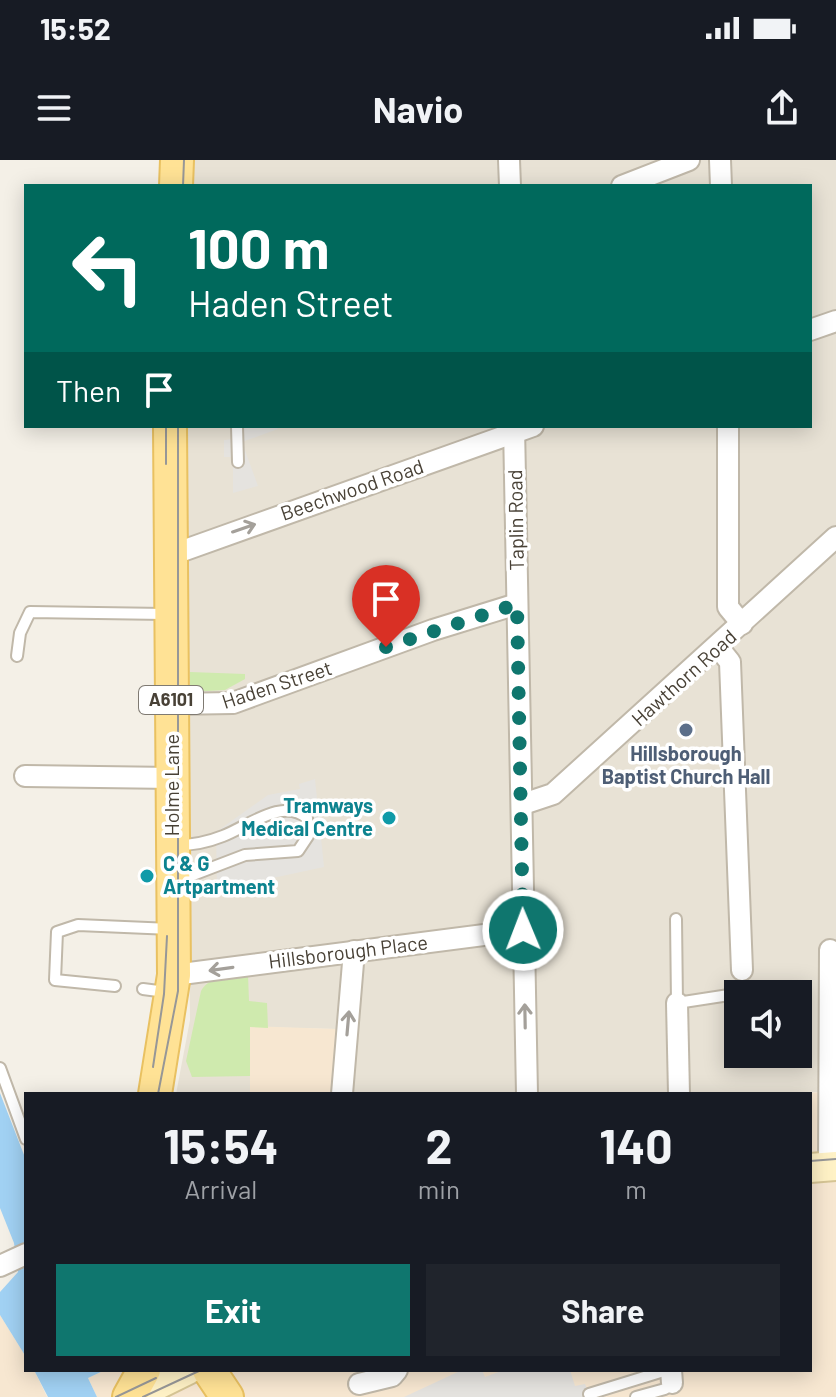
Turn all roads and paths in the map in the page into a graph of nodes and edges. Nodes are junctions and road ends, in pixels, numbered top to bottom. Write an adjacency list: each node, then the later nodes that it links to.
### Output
1 (177, 160): 5 (main road)
2 (509, 160): 6 (street)
3 (689, 160): 7 (street)
4 (720, 160): 8 (street)
5 (176, 184)
6 (510, 184)
7 (627, 184)
8 (721, 184)
9 (836, 321): 10 (street)
10 (812, 329)
11 (170, 428): 17 (main road, Holme Lane / A6101)
12 (237, 428): 15 (lane)
13 (521, 428): 17 (street, Beechwood Road, one-way to 13); 18 (street, Taplin Road)
14 (728, 428): 20 (street)
15 (238, 462)
16 (836, 537): 20 (street, Hawthorn Road)
17 (171, 555): 19 (main road, Holme Lane / A6101)
18 (517, 604): 23 (street, Haden Street); 26 (street, Taplin Road)
19 (171, 614): 22 (lane); 23 (main road, Holme Lane / A6101)
20 (742, 624): 21 (street, Hawthorn Road)
21 (718, 647): 26 (street, Hawthorn Road); 34 (street)
22 (17, 656)
23 (171, 704): 25 (main road, Holme Lane / A6101)
24 (25, 776): 25 (street)
25 (173, 778): 27 (main road, Holme Lane / A6101)
26 (523, 804): 31 (street, Taplin Road)
27 (172, 843): 28 (main road, Holme Lane / A6101); 28 (lane)
28 (172, 881): 30 (main road, Holme Lane / A6101)
29 (676, 919): 38 (lane)
30 (173, 929): 35 (main road, Holme Lane / A6101); 36 (lane)
31 (523, 930): 33 (street, Hillsborough Place); 42 (street, Taplin Road, one-way to 31)
32 (830, 950): 45 (street)
33 (354, 951): 35 (street, Hillsborough Place, one-way to 35); 41 (street, one-way to 33)
34 (742, 970)
35 (163, 985): 40 (main road, Holme Lane / A6101)
36 (115, 986)
37 (724, 996): 38 (lane)
38 (677, 1003): 43 (street)
39 (0, 1068): 44 (lane)
40 (155, 1092)
41 (342, 1092)
42 (527, 1092)
43 (679, 1092)
44 (24, 1134)
45 (825, 1167)
46 (210, 1372): 52 (main road)
47 (233, 1372): 53 (main road)
48 (395, 1372): 50 (street)
49 (670, 1374): 51 (lane); 54 (lane)
50 (359, 1384)
51 (589, 1394)
52 (227, 1397)
53 (242, 1397)
54 (636, 1397)

